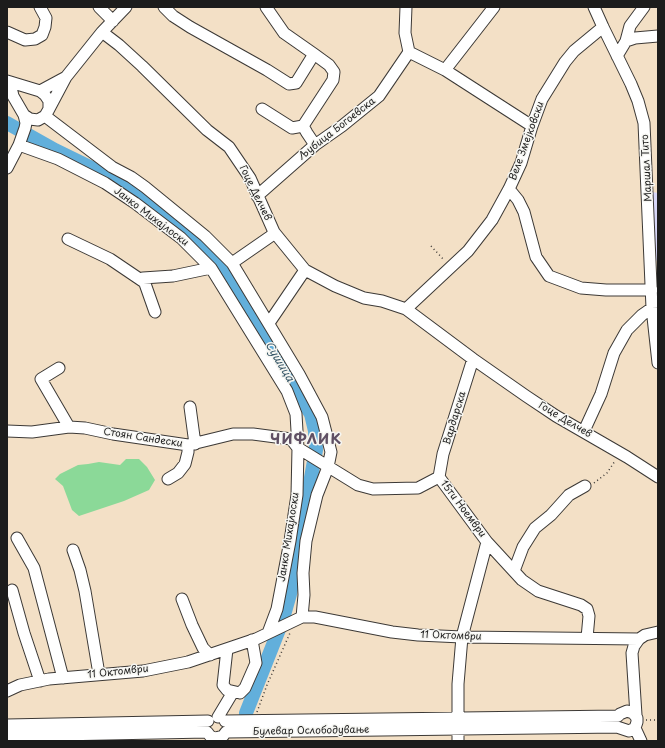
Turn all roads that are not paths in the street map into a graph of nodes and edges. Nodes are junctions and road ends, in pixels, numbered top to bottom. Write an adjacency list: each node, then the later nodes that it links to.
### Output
1 (40, 7): 12 (street)
2 (99, 7): 10 (street)
3 (126, 7): 10 (street)
4 (164, 7): 17 (street)
5 (266, 7): 17 (street)
6 (494, 7): 19 (street)
7 (594, 7): 11 (street, Маршал Тито)
8 (644, 7): 15 (street)
9 (404, 8): 16 (street)
10 (113, 21): 13 (street)
11 (603, 27): 18 (street, Маршал Тито); 26 (street, Веле Змејковски)
12 (7, 32)
13 (102, 32): 20 (street); 31 (street, Гоце Делчев)
14 (658, 36): 15 (street)
15 (626, 41): 18 (street)
16 (409, 52): 19 (street); 28 (street, Љубица Богоевска)
17 (314, 54): 25 (street)
18 (618, 56): 34 (street, Маршал Тито)
19 (445, 70): 26 (street)
20 (66, 77): 22 (street); 24 (street)
21 (8, 82): 22 (street); 24 (street)
22 (37, 91): 24 (street); 24 (street)
23 (262, 109): 25 (street)
24 (34, 117): 27 (street); 35 (street, Јанко Михајлоски)
25 (303, 126): 28 (street)
26 (532, 126): 30 (street, Веле Змејковски)
27 (20, 142): 29 (street); 36 (street, Јанко Михајлоски)
28 (315, 145): 31 (street, Љубица Богоевска)
29 (7, 168)
30 (509, 189): 39 (street); 41 (street, Веле Змејковски)
31 (257, 196): 32 (street, Гоце Делчев)
32 (274, 232): 35 (street); 37 (street, Гоце Делчев)
33 (68, 239): 38 (street)
34 (654, 261): 39 (street, Маршал Тито)
35 (232, 263): 43 (street, Јанко Михајлоски)
36 (211, 268): 38 (street); 52 (street, Јанко Михајлоски)
37 (305, 270): 41 (street, Гоце Делчев); 43 (street)
38 (144, 282): 42 (street)
39 (652, 290): 40 (street, Маршал Тито)
40 (652, 308): 45 (street, Маршал Тито); 50 (street)
41 (406, 309): 44 (street, Гоце Делчев)
42 (155, 312)
43 (269, 323): 53 (street, Јанко Михајлоски)
44 (473, 359): 50 (street, Гоце Делчев); 54 (street, Вардарска)
45 (658, 363)
46 (59, 368): 48 (street)
47 (190, 407): 51 (street)
48 (69, 427): 49 (street, Стоян Сандески); 51 (street, Стоян Сандески)
49 (7, 430)
50 (584, 431): 55 (street, Гоце Делчев)
51 (192, 444): 52 (street, Стоян Сандески); 56 (street)
52 (298, 448): 53 (street); 65 (street, Јанко Михајлоски)
53 (328, 467): 54 (street); 64 (street, Јанко Михајлоски)
54 (439, 477): 59 (street, 15ти Ноември)
55 (658, 477)
56 (168, 479)
57 (585, 486): 61 (street)
58 (17, 538): 74 (street)
59 (487, 542): 61 (street, 15ти Ноември); 67 (street)
60 (73, 550): 73 (street)
61 (514, 571): 68 (street, 15ти Ноември)
62 (12, 590): 75 (street)
63 (182, 599): 72 (street)
64 (295, 621): 65 (street, 11 Октомври); 67 (street, 11 Октомври)
65 (271, 631): 70 (street)
66 (658, 632): 69 (street)
67 (462, 637): 68 (street, 11 Октомври); 80 (street)
68 (587, 638): 69 (street, 11 Октомври)
69 (639, 639): 78 (street)
70 (252, 640): 71 (street); 77 (street)
71 (227, 649): 72 (street, 11 Октомври); 77 (street)
72 (210, 655): 73 (street, 11 Октомври)
73 (99, 674): 74 (street, 11 Октомври)
74 (63, 678): 75 (street, 11 Октомври)
75 (40, 681): 76 (street, 11 Октомври)
76 (7, 690)
77 (233, 692): 82 (street)
78 (637, 721): 79 (street); 79 (street); 87 (street)
79 (619, 722): 80 (street, Булевар Ослободување)
80 (458, 723): 82 (street, Булевар Ослободување); 82 (street, Булевар Ослободување); 86 (street)
81 (7, 725): 82 (street, Булевар Ослободување)
82 (216, 730): 84 (street, Булевар Ослободување); 85 (street)
83 (7, 736): 84 (street, Булевар Ослободување)
84 (124, 738)
85 (247, 741)
86 (458, 741)
87 (641, 741)

